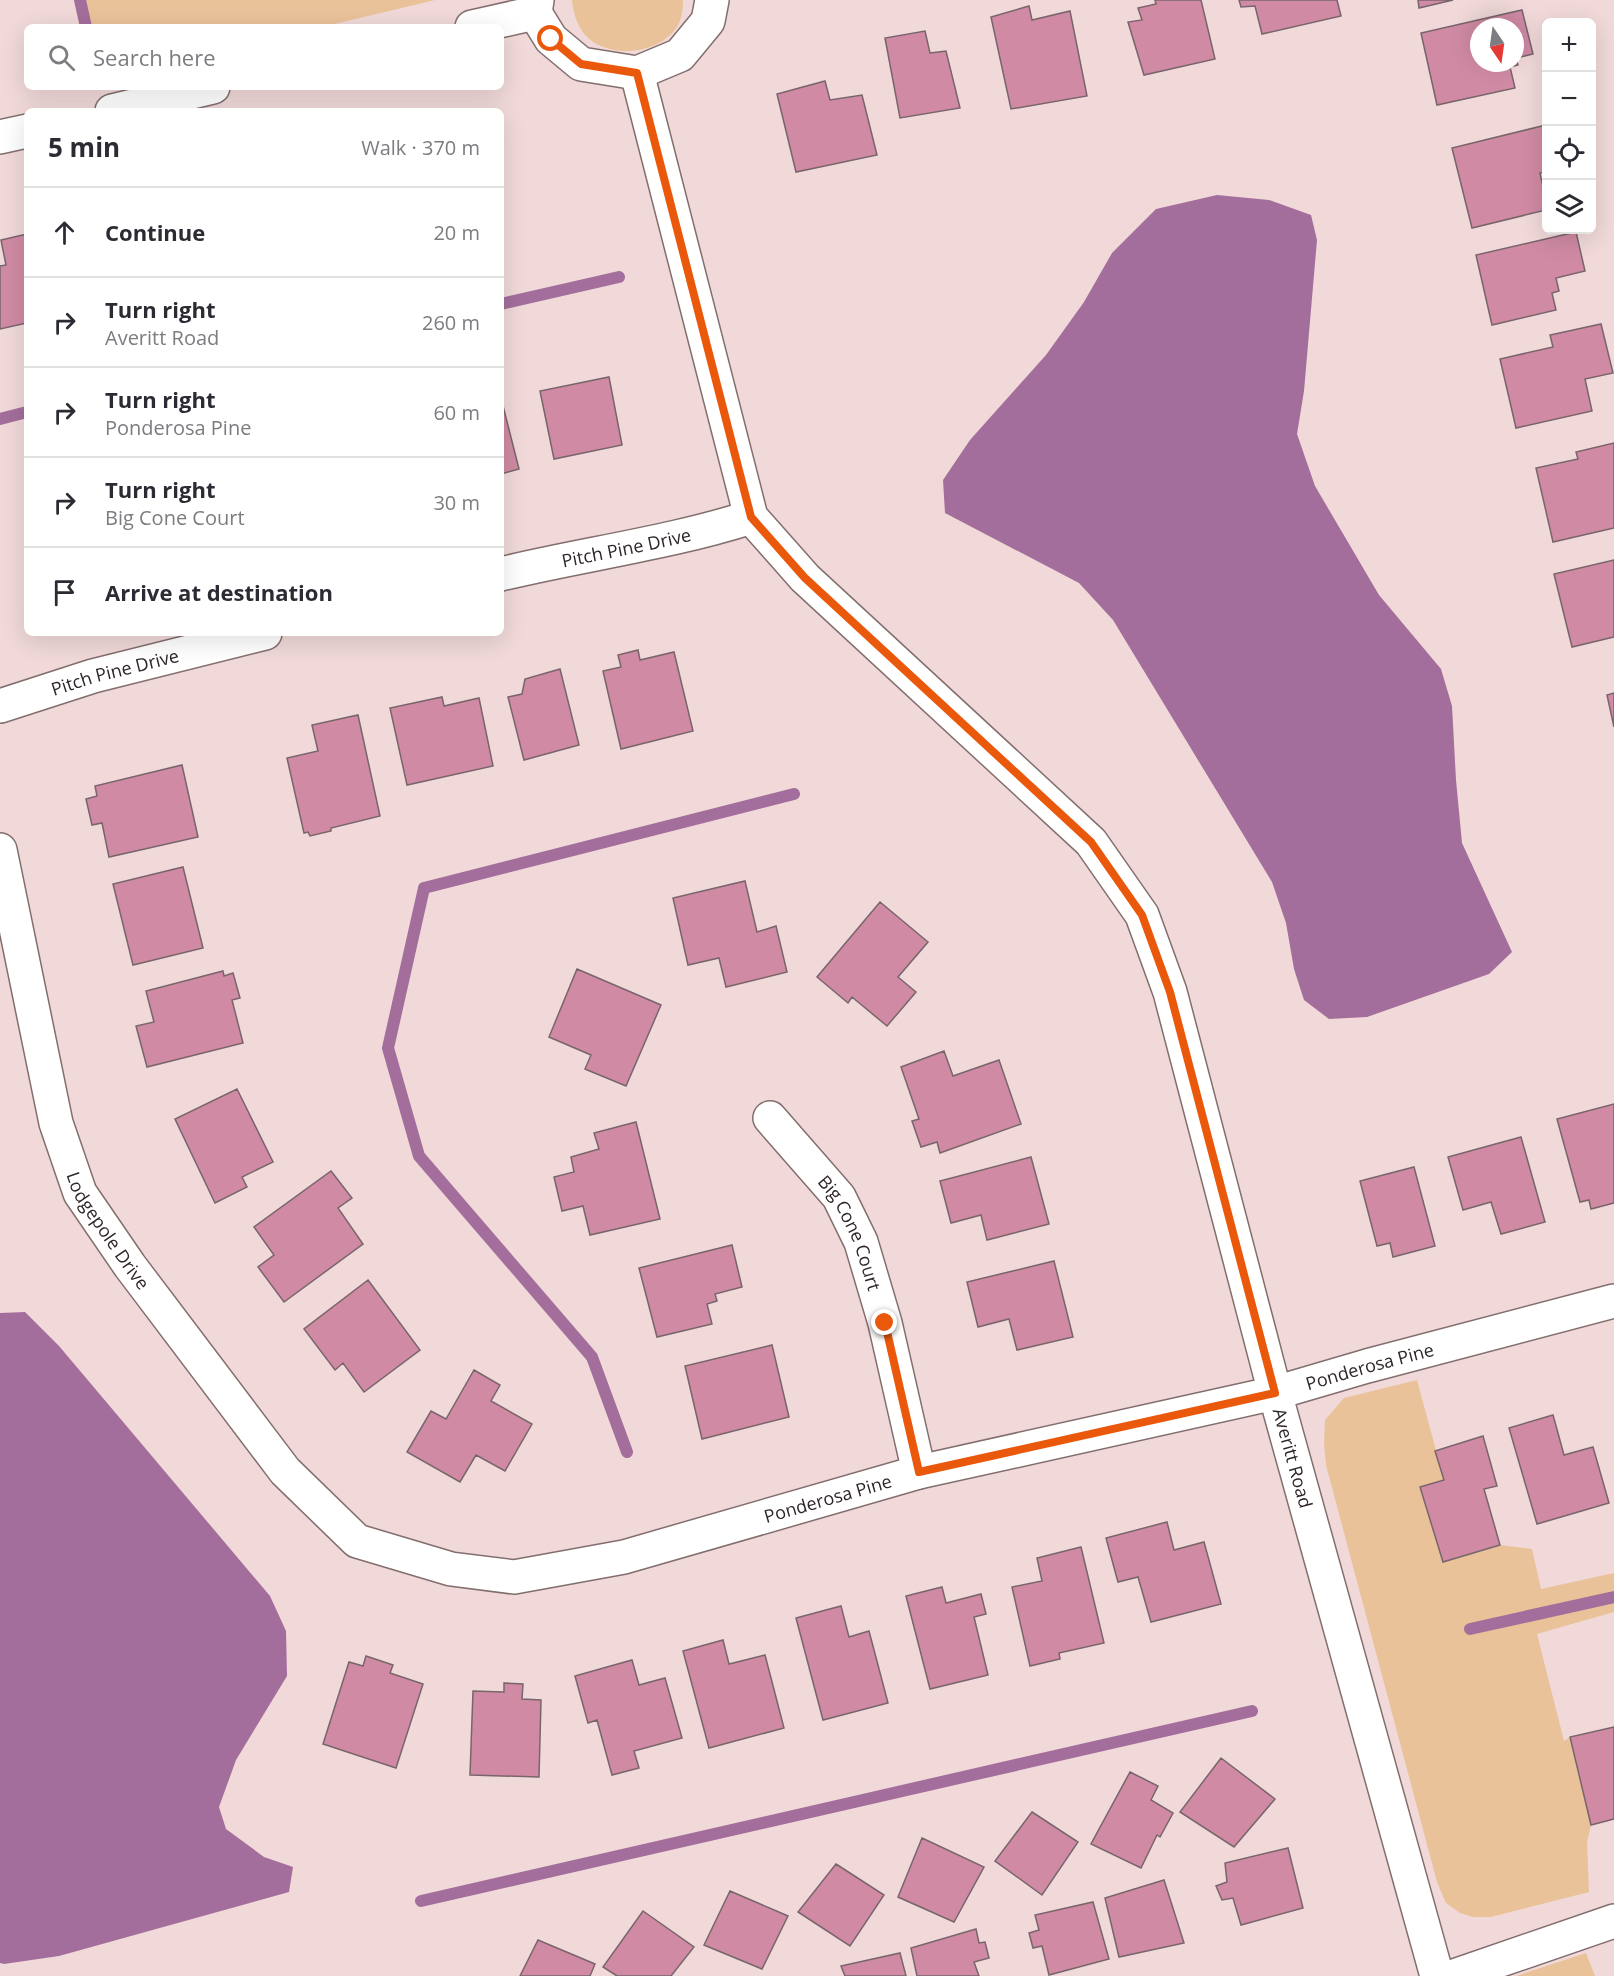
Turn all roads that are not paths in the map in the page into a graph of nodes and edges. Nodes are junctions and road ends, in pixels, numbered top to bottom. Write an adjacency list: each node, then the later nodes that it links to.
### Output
1 (712, 0): 4 (street)
2 (536, 7): 3 (street); 4 (street)
3 (482, 24)
4 (637, 73): 9 (street, Averitt Road)
5 (200, 90): 6 (street)
6 (125, 108)
7 (24, 132): 8 (street)
8 (0, 137)
9 (751, 517): 10 (street, Pitch Pine Drive); 16 (street, Averitt Road)
10 (504, 573)
11 (253, 636): 12 (street, Pitch Pine Drive)
12 (0, 706)
13 (0, 850): 18 (street, Lodgepole Drive)
14 (770, 1118): 17 (street, Big Cone Court)
15 (1614, 1301): 16 (street, Ponderosa Pine)
16 (1275, 1393): 17 (street, Ponderosa Pine); 20 (street, Averitt Road)
17 (919, 1472): 18 (street, Ponderosa Pine)
18 (357, 1541)
19 (1614, 1921): 21 (street)
20 (1437, 1976)
21 (1454, 1976)

